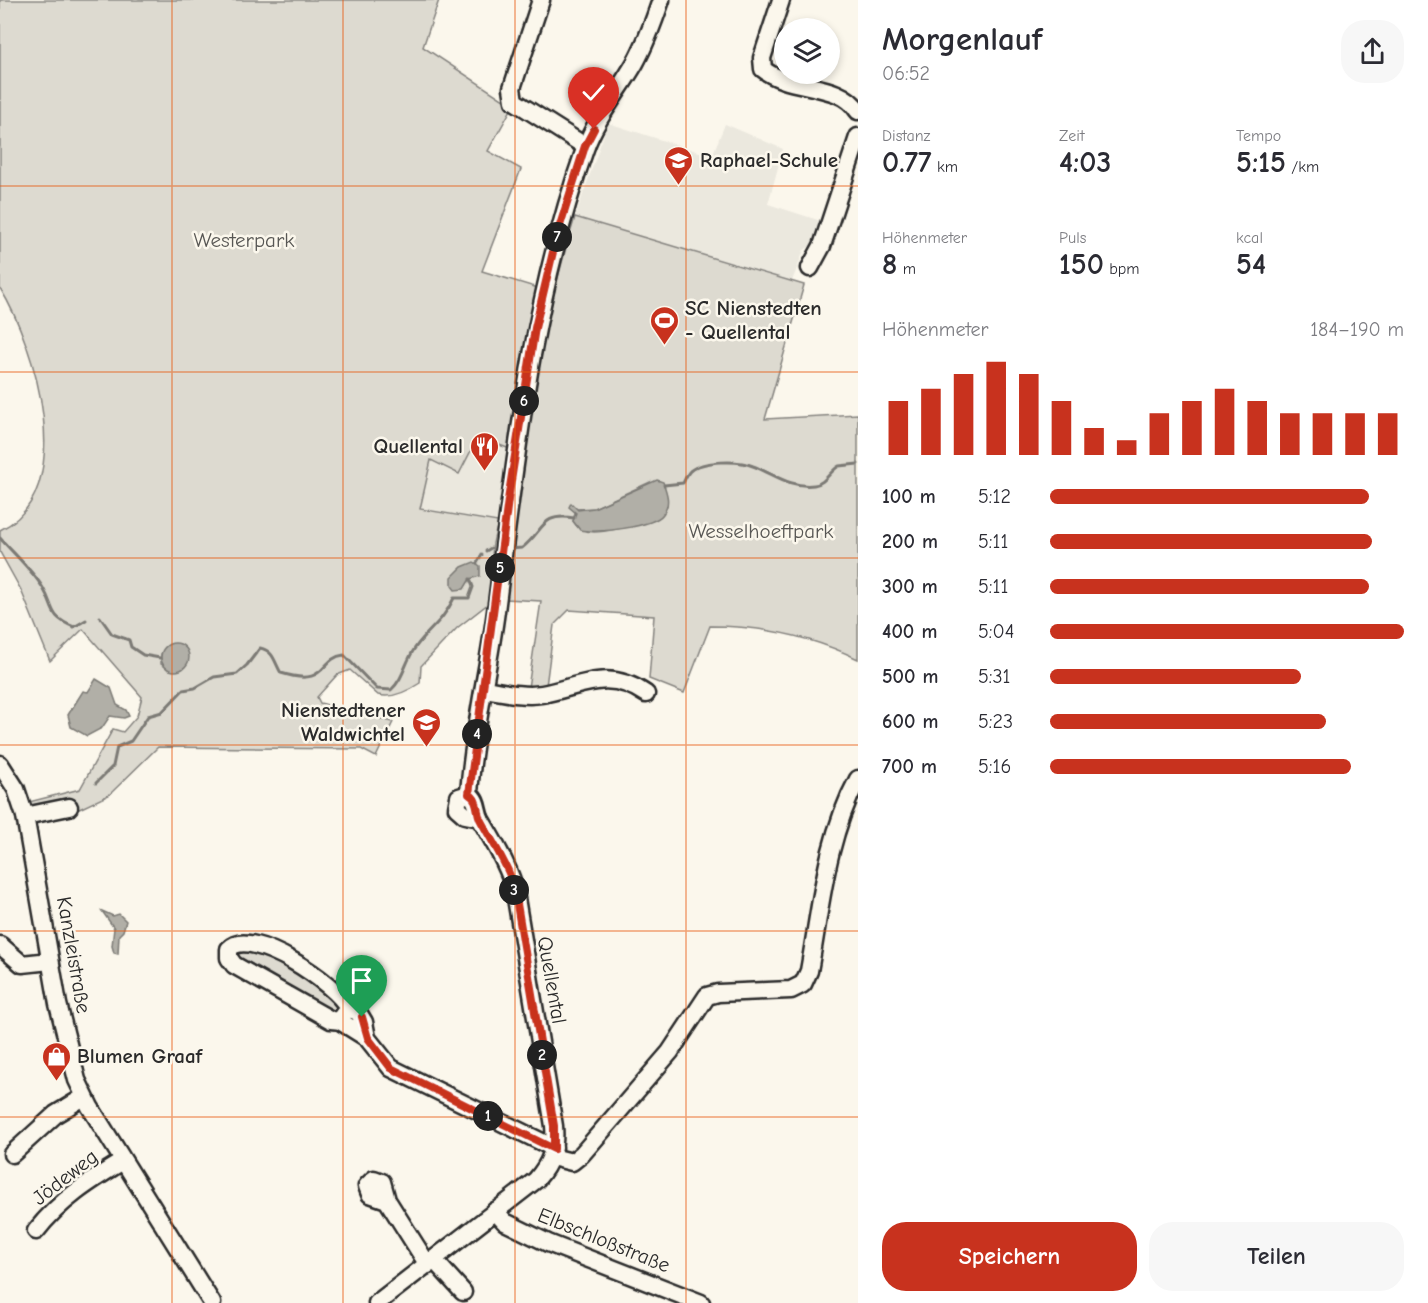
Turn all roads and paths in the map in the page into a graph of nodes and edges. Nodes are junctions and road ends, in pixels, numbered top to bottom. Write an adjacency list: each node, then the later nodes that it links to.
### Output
1 (541, 0): 6 (street)
2 (661, 0): 6 (street, Quellental)
3 (781, 0): 4 (street)
4 (858, 111)
5 (858, 137): 7 (street)
6 (585, 146): 8 (street, Quellental)
7 (810, 268)
8 (485, 689): 9 (street); 18 (street, Quellental)
9 (646, 694)
10 (0, 764): 13 (street, Kanzleistraße)
11 (858, 779): 18 (street)
12 (69, 807): 13 (street)
13 (25, 816): 15 (street, Kanzleistraße)
14 (0, 945): 15 (street)
15 (50, 961): 17 (street, Kanzleistraße)
16 (345, 1014): 16 (street); 18 (street)
17 (84, 1097): 19 (street); 20 (street, Kanzleistraße)
18 (553, 1153): 22 (street)
19 (12, 1154)
20 (123, 1161): 23 (street, Jödeweg); 26 (street, Kanzleistraße)
21 (387, 1200): 24 (street)
22 (495, 1211): 24 (street); 28 (street, Elbschloßstraße)
23 (36, 1231)
24 (431, 1263): 25 (street); 27 (street)
25 (463, 1292)
26 (212, 1303)
27 (377, 1303)
28 (700, 1303)

